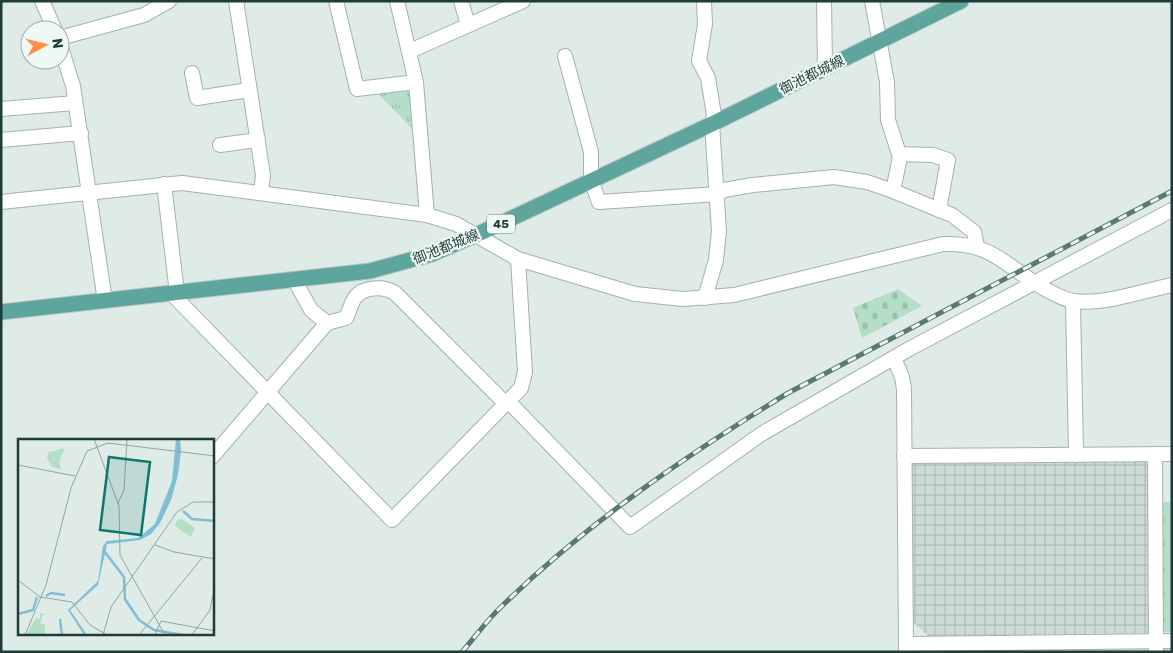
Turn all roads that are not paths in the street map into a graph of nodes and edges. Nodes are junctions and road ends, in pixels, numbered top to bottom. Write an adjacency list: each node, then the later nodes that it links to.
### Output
1 (42, 1): 12 (street)
2 (169, 1): 14 (street)
3 (236, 1): 22 (street)
4 (336, 1): 21 (street)
5 (397, 1): 16 (street)
6 (461, 1): 13 (street)
7 (522, 1): 13 (street)
8 (704, 1): 25 (street)
9 (824, 1): 18 (street)
10 (872, 1): 15 (street)
11 (960, 1): 15 (main road, 御池都城線 / 45)
12 (51, 20)
13 (468, 25): 16 (street)
14 (70, 35)
15 (878, 43): 18 (main road, 御池都城線 / 45); 30 (street)
16 (410, 51): 21 (street)
17 (566, 56): 31 (street)
18 (825, 68): 25 (main road, 御池都城線 / 45)
19 (67, 70): 23 (street)
20 (192, 73): 22 (street)
21 (416, 82): 40 (street)
22 (249, 90): 28 (street)
23 (76, 103): 24 (street); 26 (street)
24 (1, 109)
25 (712, 124): 31 (main road, 御池都城線 / 45); 36 (street)
26 (81, 133): 27 (street); 34 (street)
27 (1, 140)
28 (258, 140): 29 (street); 35 (street)
29 (220, 145)
30 (898, 154): 33 (street); 38 (street)
31 (591, 180): 36 (street); 41 (main road, 御池都城線 / 45)
32 (164, 184): 34 (street); 35 (street); 47 (street)
33 (893, 191): 36 (street); 38 (street)
34 (88, 193): 37 (street); 49 (street)
35 (261, 193): 40 (street)
36 (718, 194): 48 (street)
37 (1, 202)
38 (939, 210): 42 (street)
39 (1172, 210): 45 (street)
40 (427, 215): 41 (street)
41 (476, 235): 43 (street); 44 (main road, 御池都城線 / 45)
42 (977, 246): 45 (street); 48 (street)
43 (518, 259): 48 (street); 55 (street)
44 (294, 279): 47 (main road, 御池都城線 / 45); 52 (street)
45 (1033, 282): 50 (street); 53 (street)
46 (1172, 285): 50 (street)
47 (174, 293): 49 (main road, 御池都城線 / 45); 54 (street)
48 (705, 298)
49 (105, 301): 51 (main road, 御池都城線 / 45)
50 (1073, 301): 59 (street)
51 (1, 312)
52 (327, 323): 54 (street); 55 (street)
53 (894, 358): 55 (street); 60 (street)
54 (269, 393): 55 (street); 58 (street)
55 (507, 402)
56 (1155, 454): 57 (street); 59 (street); 62 (street)
57 (1172, 454)
58 (214, 455)
59 (1076, 455): 60 (street)
60 (904, 456): 63 (street)
61 (1172, 641): 62 (street)
62 (1156, 646): 63 (street)
63 (906, 648)

